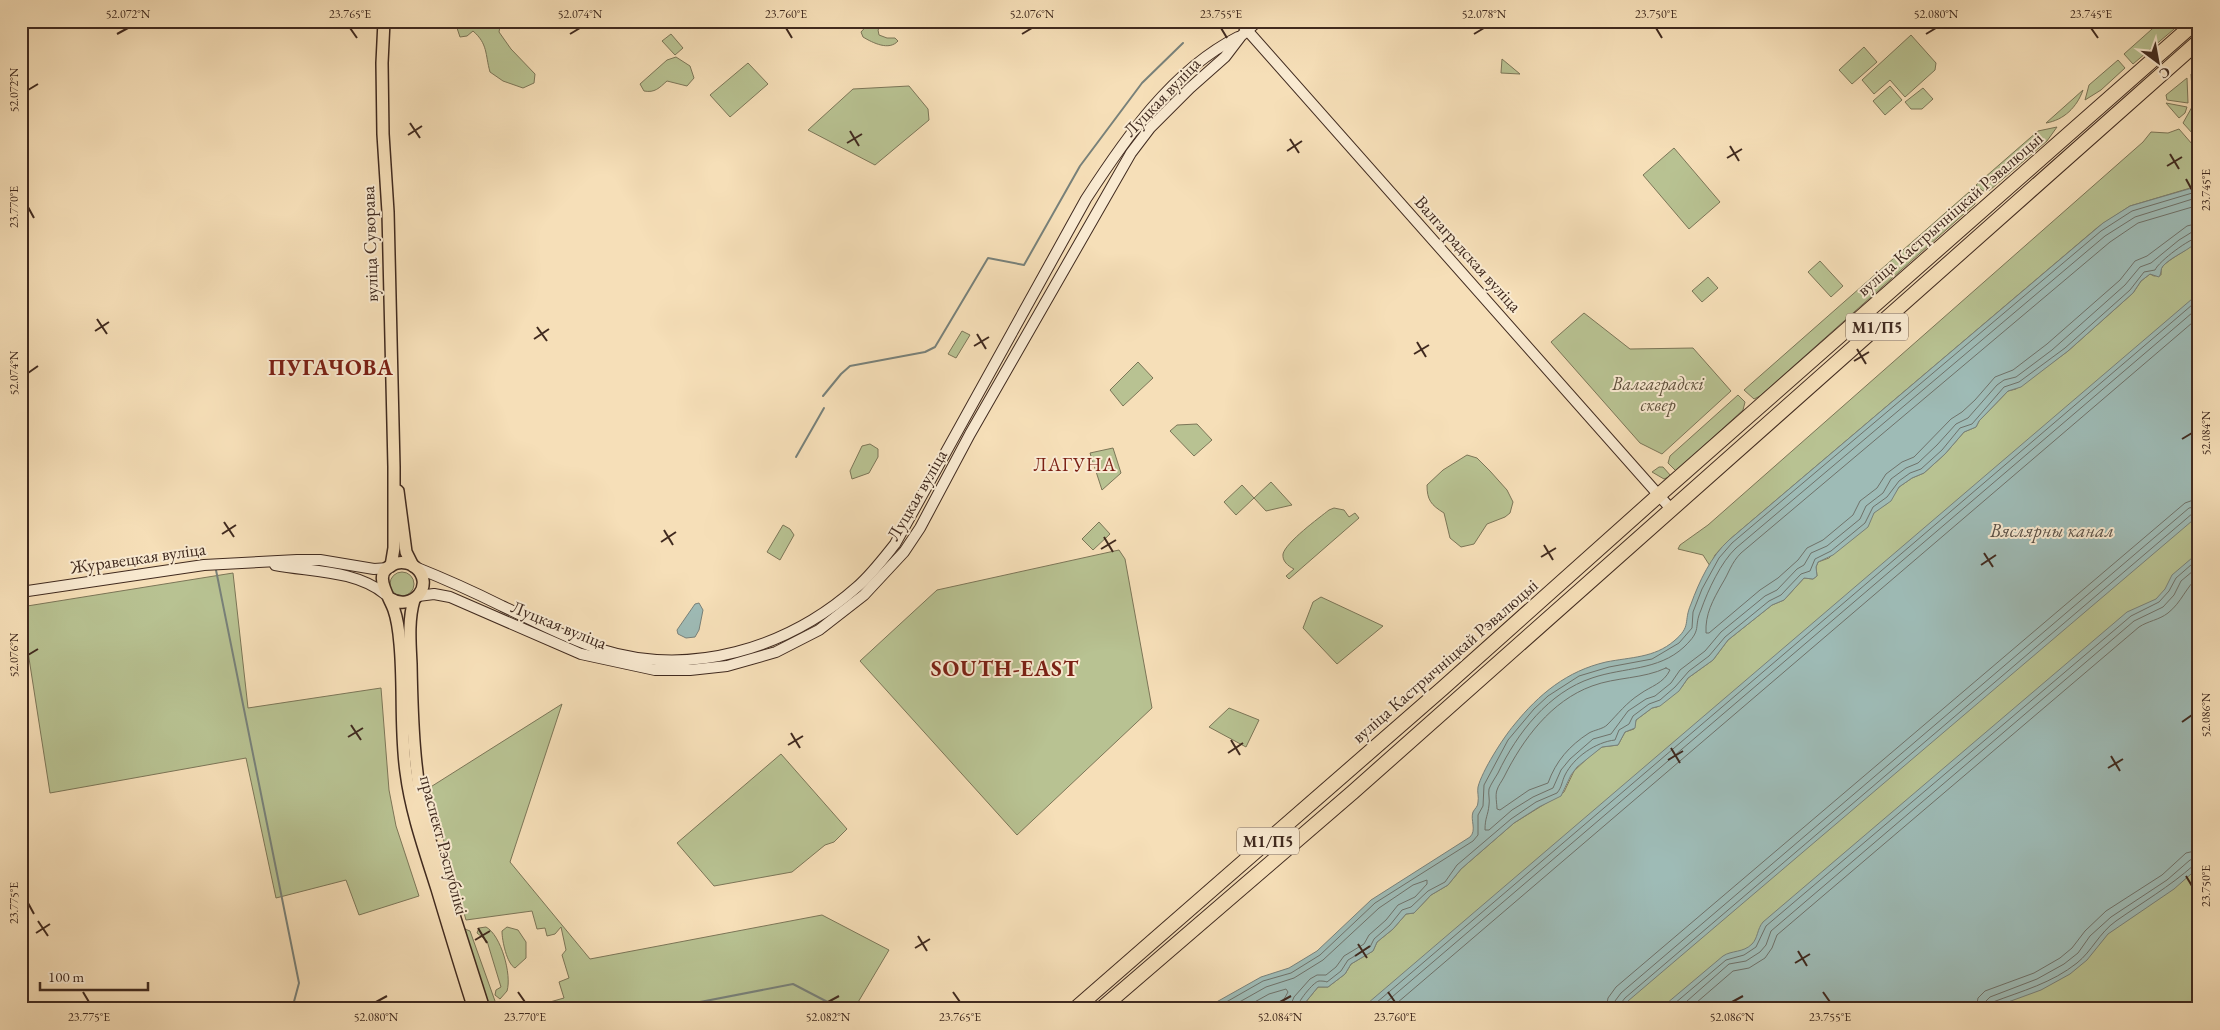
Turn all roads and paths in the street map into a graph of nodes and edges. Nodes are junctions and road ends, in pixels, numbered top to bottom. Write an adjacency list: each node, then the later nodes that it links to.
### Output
1 (384, 21): 13 (main road, вуліца Суворава)
2 (1239, 21): 5 (street, Валгаградская вуліца)
3 (1258, 21): 5 (street, Луцкая вуліца)
4 (2197, 21): 7 (highway, вуліца Кастрычніцкай Рэвалюцыі / М1/П5)
5 (1244, 33): 11 (street, Луцкая вуліца); 12 (street, Луцкая вуліца); 16 (street, Валгаградская вуліца)
6 (2199, 42): 8 (highway, вуліца Кастрычніцкай Рэвалюцыі / М1/П5)
7 (2149, 64): 8 (highway); 9 (highway, вуліца Кастрычніцкай Рэвалюцыі / М1/П5)
8 (2160, 76): 10 (highway, вуліца Кастрычніцкай Рэвалюцыі / М1/П5)
9 (2128, 82): 10 (highway); 16 (highway, вуліца Кастрычніцкай Рэвалюцыі / М1/П5)
10 (2139, 94): 17 (highway, вуліца Кастрычніцкай Рэвалюцыі / М1/П5)
11 (1065, 238): 12 (street); 14 (street, Луцкая вуліца)
12 (1077, 245): 15 (street, Луцкая вуліца)
13 (394, 467): 19 (main road, вуліца Суворава); 20 (main road, вуліца Суворава)
14 (929, 480): 15 (street); 19 (street, Луцкая вуліца)
15 (941, 486): 23 (street, Луцкая вуліца)
16 (1659, 495): 17 (street, Валгаградская вуліца); 24 (highway, вуліца Кастрычніцкай Рэвалюцыі / М1/П5)
17 (1671, 509): 25 (highway, вуліца Кастрычніцкай Рэвалюцыі / М1/П5)
18 (260, 562): 20 (street, Журавецкая вуліца); 21 (street, Журавецкая вуліца); 22 (street, Журавецкая вуліца)
19 (414, 566): 20 (main road); 23 (main road, праспект Рэспублікі)
20 (390, 567): 22 (main road, праспект Рэспублікі)
21 (21, 592)
22 (387, 596): 23 (main road); 28 (main road, праспект Рэспублікі)
23 (416, 598): 29 (main road, праспект Рэспублікі)
24 (1443, 688): 25 (highway); 26 (highway, вуліца Кастрычніцкай Рэвалюцыі / М1/П5)
25 (1454, 702): 27 (highway, вуліца Кастрычніцкай Рэвалюцыі / М1/П5)
26 (1408, 719): 27 (highway); 30 (highway, вуліца Кастрычніцкай Рэвалюцыі / М1/П5)
27 (1420, 732): 31 (highway, вуліца Кастрычніцкай Рэвалюцыі / М1/П5)
28 (474, 1009)
29 (484, 1009)
30 (1075, 1009)
31 (1101, 1009)

